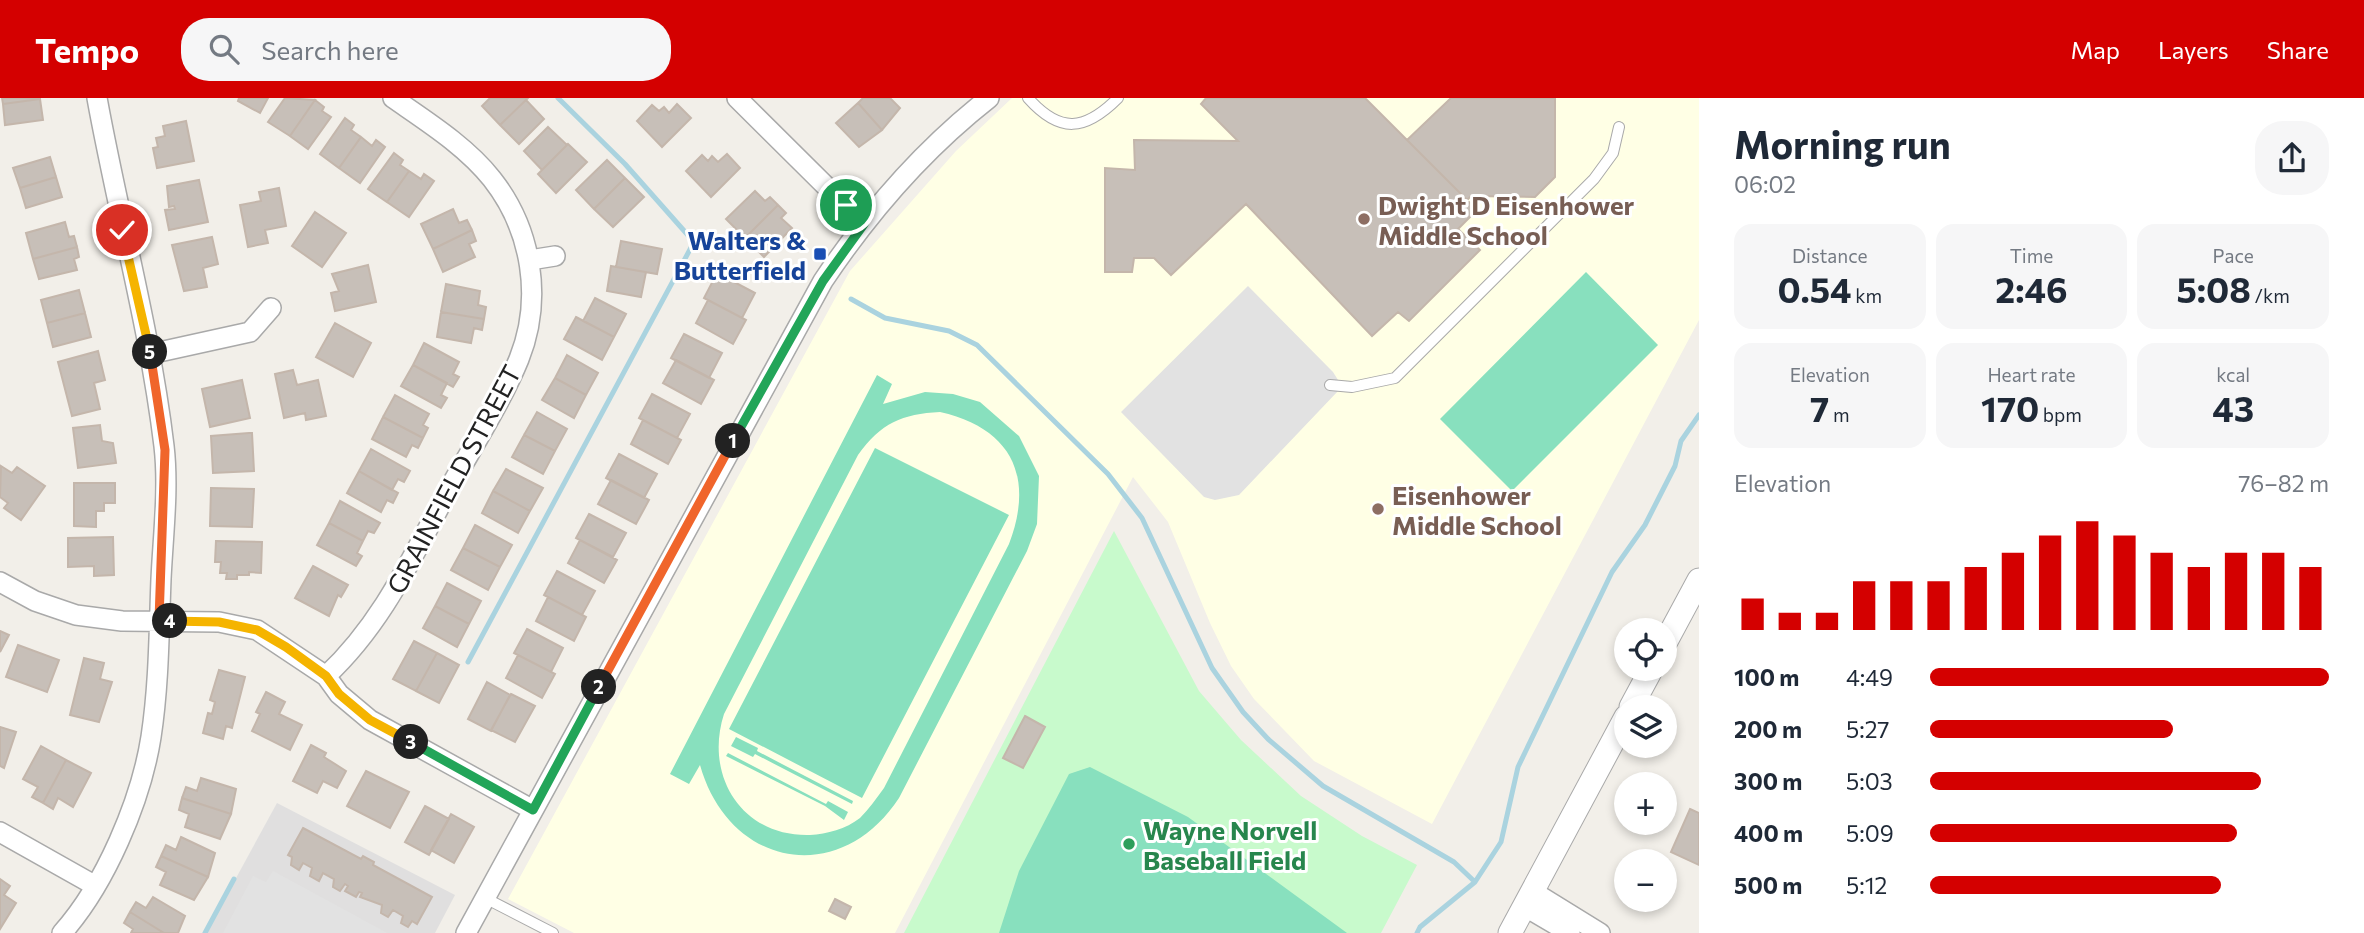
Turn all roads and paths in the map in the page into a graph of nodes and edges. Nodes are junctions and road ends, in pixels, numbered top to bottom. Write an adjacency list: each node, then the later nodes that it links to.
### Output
1 (97, 98): 12 (street)
2 (393, 98): 10 (street, GRAINFIELD STREET)
3 (737, 98): 8 (street)
4 (989, 98): 8 (street)
5 (1028, 98): 6 (lane)
6 (1118, 98)
7 (1619, 127): 13 (lane)
8 (864, 224): 20 (street)
9 (555, 256): 10 (street)
10 (530, 260): 18 (street, GRAINFIELD STREET)
11 (271, 308): 12 (street)
12 (150, 354): 16 (street)
13 (1331, 385)
14 (1699, 580): 17 (street)
15 (0, 582): 16 (street)
16 (159, 620): 18 (street); 22 (street)
17 (1677, 621)
18 (326, 676): 20 (street)
19 (1614, 739): 24 (street)
20 (533, 810): 23 (street)
21 (0, 832): 22 (street)
22 (94, 885): 25 (street)
23 (485, 898): 26 (street); 27 (lane)
24 (1528, 898): 28 (street); 29 (street); 30 (street)
25 (62, 933)
26 (466, 933)
27 (553, 933)
28 (1510, 933)
29 (1570, 933)
30 (1600, 933)

